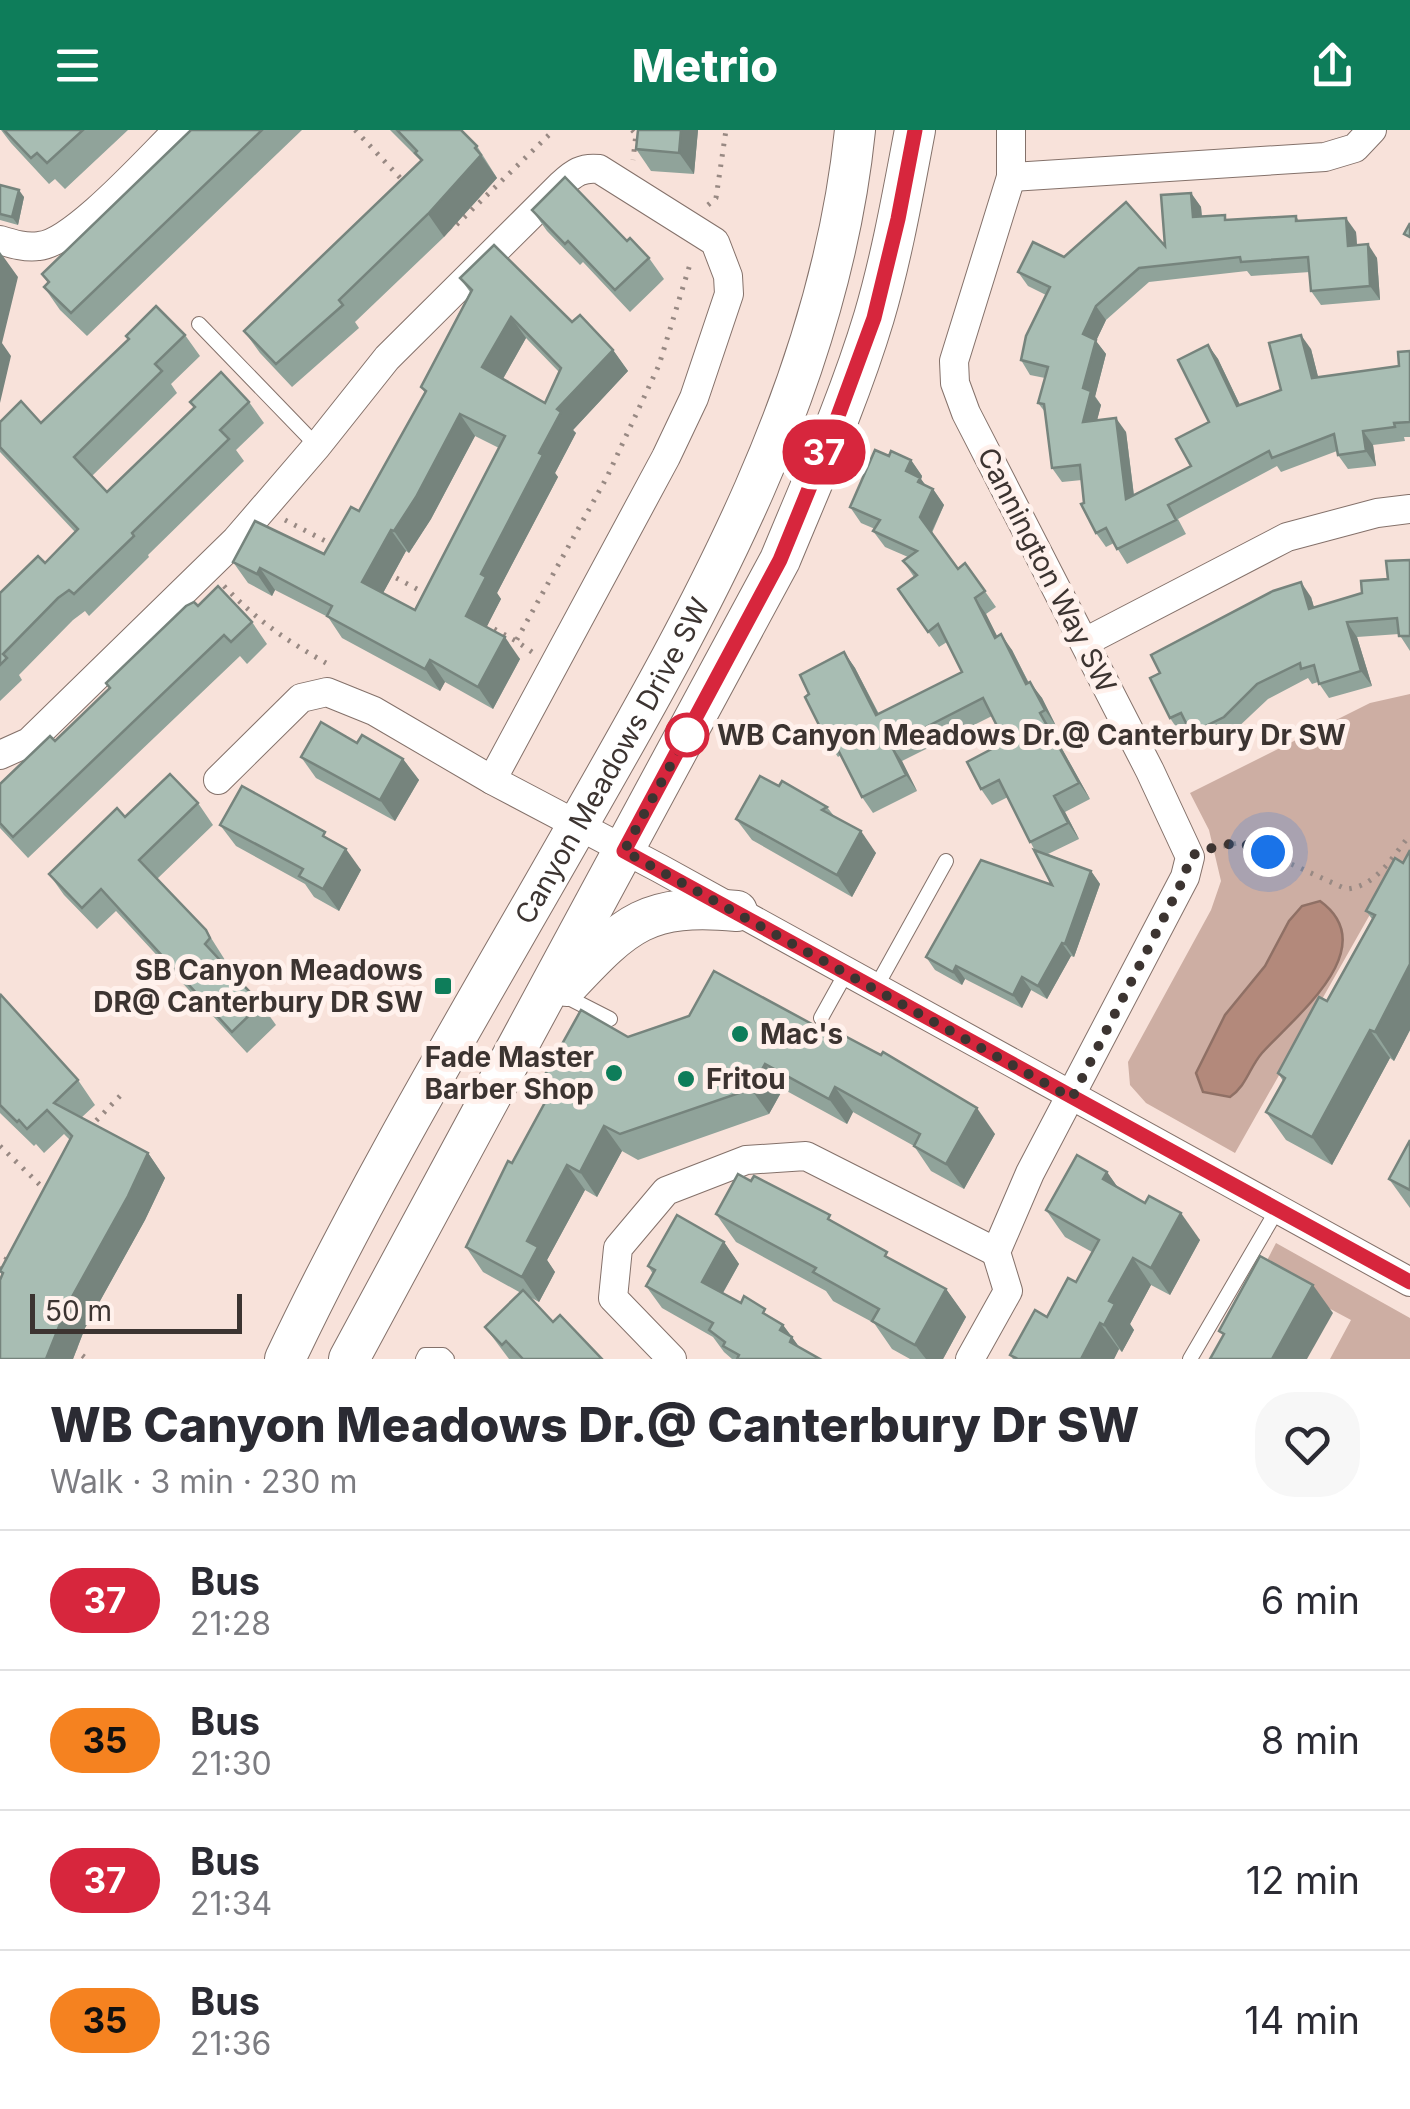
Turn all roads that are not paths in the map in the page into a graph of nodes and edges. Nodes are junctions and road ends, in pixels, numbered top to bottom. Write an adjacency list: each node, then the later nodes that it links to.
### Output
1 (178, 130): 7 (street)
2 (855, 130): 15 (main road, Canyon Meadows Drive SW)
3 (915, 130): 16 (main road, Canyon Meadows Drive SW)
4 (1012, 130): 6 (street, Cannington Way SW)
5 (1372, 130): 6 (street)
6 (1011, 177): 11 (street, Cannington Way SW)
7 (0, 240)
8 (199, 324): 9 (lane)
9 (317, 446): 12 (street); 14 (street)
10 (1410, 509): 11 (street)
11 (1085, 642): 25 (street, Cannington Way SW)
12 (0, 756)
13 (218, 780): 14 (street)
14 (492, 780): 15 (street)
15 (578, 825): 16 (street); 29 (main road, Canyon Meadows Drive SW)
16 (624, 851): 18 (street); 24 (main road, Canyon Meadows Drive SW)
17 (946, 861): 20 (lane)
18 (737, 911): 19 (street); 21 (main road)
19 (846, 973): 20 (street); 22 (lane)
20 (875, 989): 25 (street)
21 (561, 994): 23 (lane); 24 (main road)
22 (820, 1018)
23 (610, 1020)
24 (528, 1030): 30 (main road, Canyon Meadows Drive SW)
25 (1072, 1098): 26 (street); 27 (street)
26 (1277, 1210): 28 (street); 35 (lane)
27 (996, 1252): 33 (street); 34 (street)
28 (1410, 1282)
29 (285, 1359)
30 (348, 1359)
31 (422, 1359): 32 (lane)
32 (447, 1359)
33 (672, 1359)
34 (970, 1359)
35 (1190, 1359)

